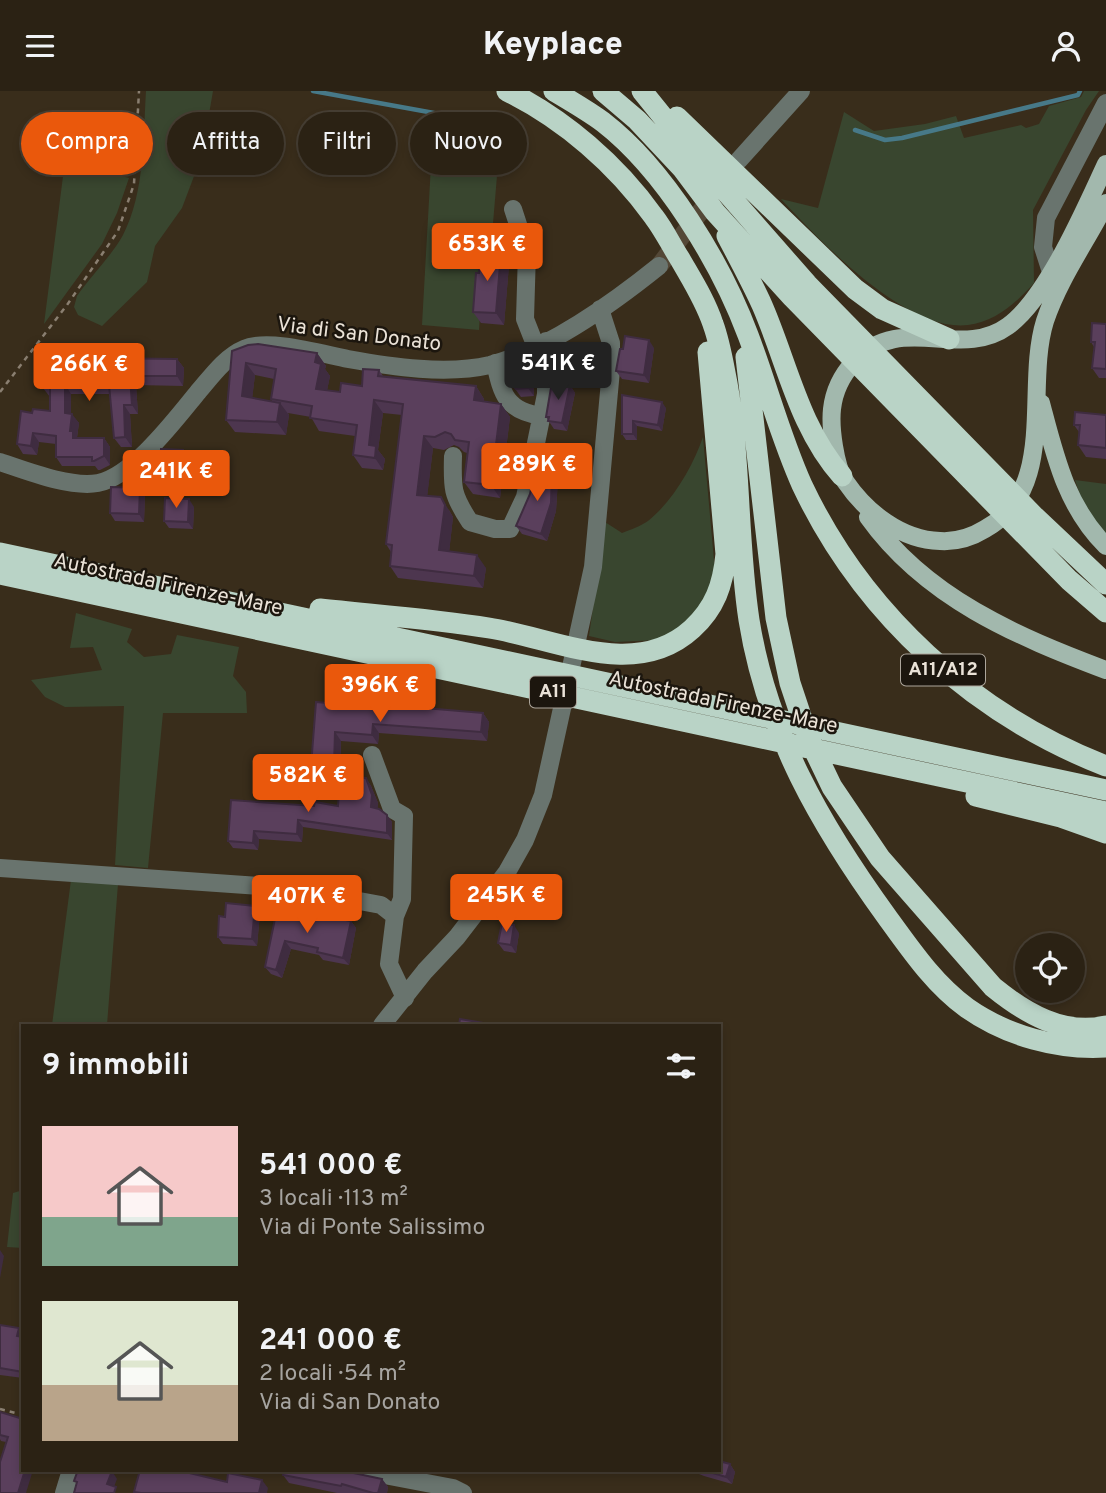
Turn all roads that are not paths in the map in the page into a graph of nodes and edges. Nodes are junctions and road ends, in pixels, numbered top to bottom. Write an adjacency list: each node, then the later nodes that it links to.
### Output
1 (507, 91): 15 (highway)
2 (554, 91): 17 (highway, A11/A12)
3 (603, 91): 11 (highway)
4 (643, 91): 14 (highway); 18 (highway)
5 (801, 91): 7 (street)
6 (1106, 103): 13 (street)
7 (739, 160)
8 (1106, 164): 13 (main road)
9 (1106, 203): 21 (main road)
10 (513, 209): 19 (street)
11 (715, 212): 14 (highway); 25 (highway)
12 (659, 266): 16 (street, Via di San Donato)
13 (1051, 272): 18 (main road)
14 (800, 290): 28 (highway)
15 (703, 298): 31 (highway); 45 (highway)
16 (600, 309): 19 (street, Via di San Donato); 42 (street)
17 (741, 317): 36 (highway, A11/A12); 44 (highway)
18 (949, 339): 25 (main road)
19 (541, 344): 20 (street, Via di San Donato); 22 (street)
20 (495, 363): 22 (street); 24 (street, Via di San Donato)
21 (1036, 387): 25 (main road); 26 (main road)
22 (542, 416): 23 (street)
23 (453, 456)
24 (0, 462)
25 (847, 483): 33 (main road)
26 (1106, 546)
27 (0, 553): 31 (highway, Autostrada Firenze-Mare / A11)
28 (1076, 572): 30 (highway); 32 (highway)
29 (0, 574): 35 (highway, Autostrada Firenze-Mare / A11)
30 (1106, 584)
31 (178, 591): 37 (highway, Autostrada Firenze-Mare / A11)
32 (1106, 612)
33 (1106, 670)
34 (372, 755): 41 (street)
35 (888, 764): 38 (highway, Autostrada Firenze-Mare / A11); 39 (highway)
36 (1106, 766)
37 (1106, 790)
38 (1106, 811)
39 (1106, 833)
40 (0, 869): 41 (street)
41 (395, 916): 42 (street)
42 (405, 998): 43 (street)
43 (383, 1024)
44 (1106, 1026)
45 (1106, 1047)
46 (70, 1472): 48 (street)
47 (369, 1472): 49 (street)
48 (64, 1493)
49 (463, 1493)

